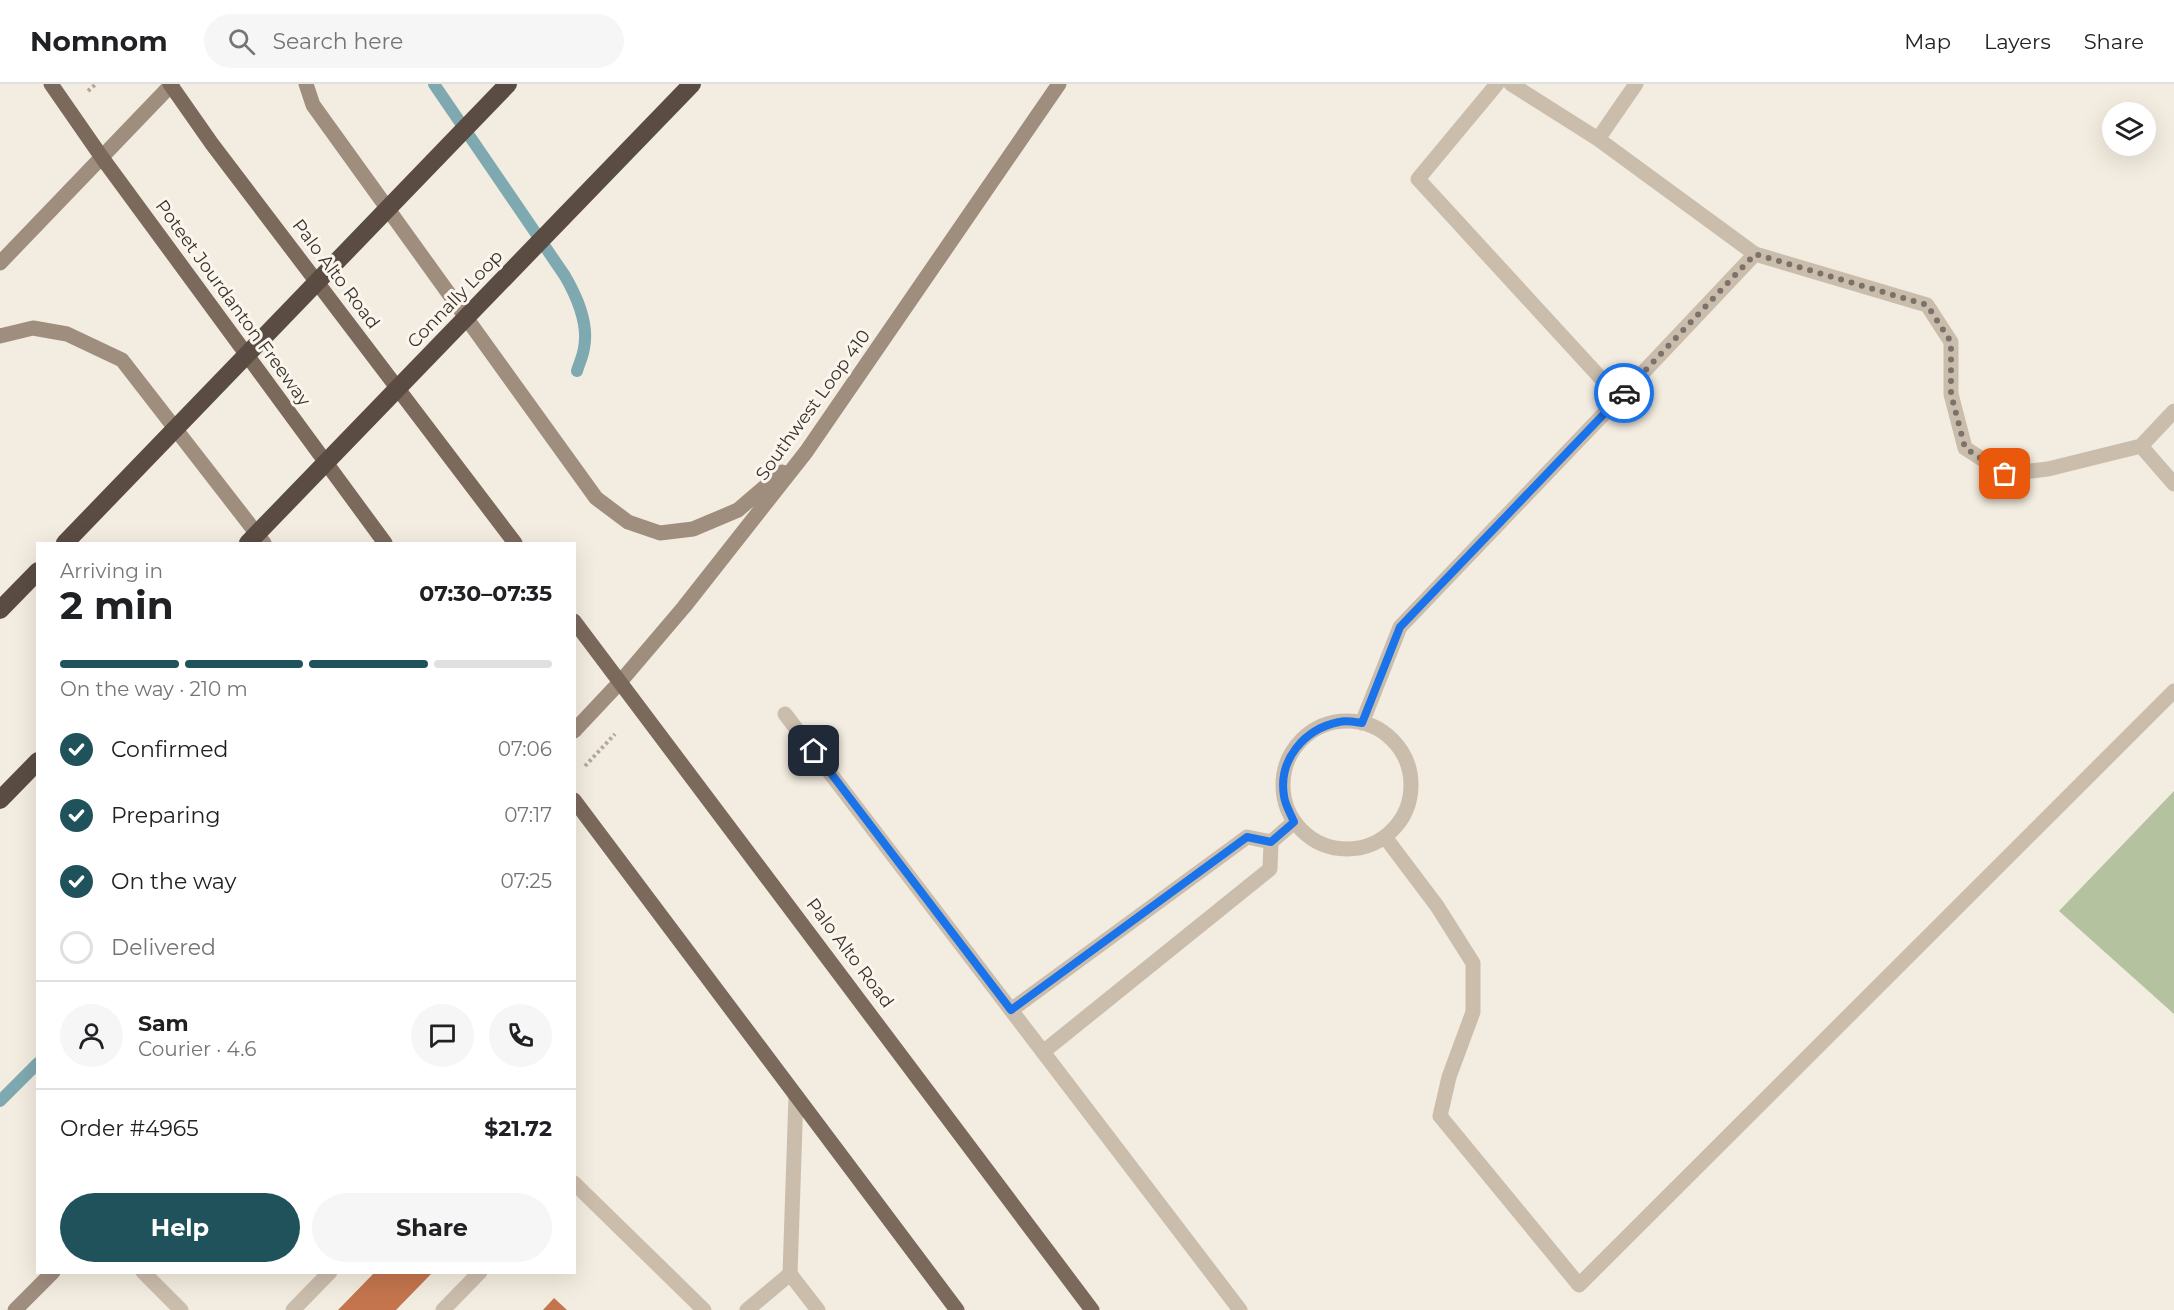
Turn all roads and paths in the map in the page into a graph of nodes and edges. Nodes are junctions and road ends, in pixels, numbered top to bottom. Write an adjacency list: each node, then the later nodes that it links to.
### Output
1 (51, 84): 11 (main road, Poteet Jourdanton Freeway)
2 (171, 84): 11 (main road); 24 (main road, Palo Alto Road)
3 (306, 84): 18 (main road)
4 (508, 84): 20 (highway)
5 (692, 84): 21 (highway, Connally Loop)
6 (1059, 84): 18 (main road, Southwest Loop 410)
7 (1497, 84): 15 (street)
8 (1511, 84): 10 (street)
9 (1636, 84): 10 (street)
10 (1598, 139): 12 (street)
11 (103, 159): 13 (main road); 23 (main road, Poteet Jourdanton Freeway)
12 (1755, 254): 15 (street); 17 (street)
13 (0, 263)
14 (0, 336): 22 (main road)
15 (1619, 398): 31 (street)
16 (2174, 411): 17 (street)
17 (2141, 446): 19 (street)
18 (806, 452): 28 (main road, Southwest Loop 410)
19 (2174, 484)
20 (70, 537)
21 (249, 542)
22 (263, 542)
23 (385, 542)
24 (514, 542)
25 (36, 573): 26 (highway)
26 (0, 610)
27 (576, 624): 28 (main road, Palo Alto Road)
28 (621, 681): 32 (main road, Southwest Loop 410); 58 (main road, Palo Alto Road)
29 (2174, 691): 39 (street)
30 (785, 714): 41 (street)
31 (1362, 723): 38 (street); 39 (street)
32 (576, 729)
33 (615, 734): 35 (path)
34 (36, 763): 36 (highway)
35 (585, 766)
36 (0, 800)
37 (576, 803): 43 (main road)
38 (1294, 822): 39 (street); 40 (street)
39 (1385, 837)
40 (1271, 842): 41 (street); 42 (street)
41 (1011, 1010): 42 (street)
42 (1043, 1052): 59 (street)
43 (796, 1096): 49 (street); 57 (main road)
44 (576, 1185): 54 (street)
45 (51, 1274): 50 (main road)
46 (145, 1274): 51 (street)
47 (328, 1274): 52 (street)
48 (478, 1274): 53 (street)
49 (790, 1274): 55 (street); 56 (street)
50 (15, 1310)
51 (181, 1310)
52 (293, 1310)
53 (443, 1310)
54 (704, 1310)
55 (747, 1310)
56 (819, 1310)
57 (957, 1310)
58 (1092, 1310)
59 (1240, 1310)

